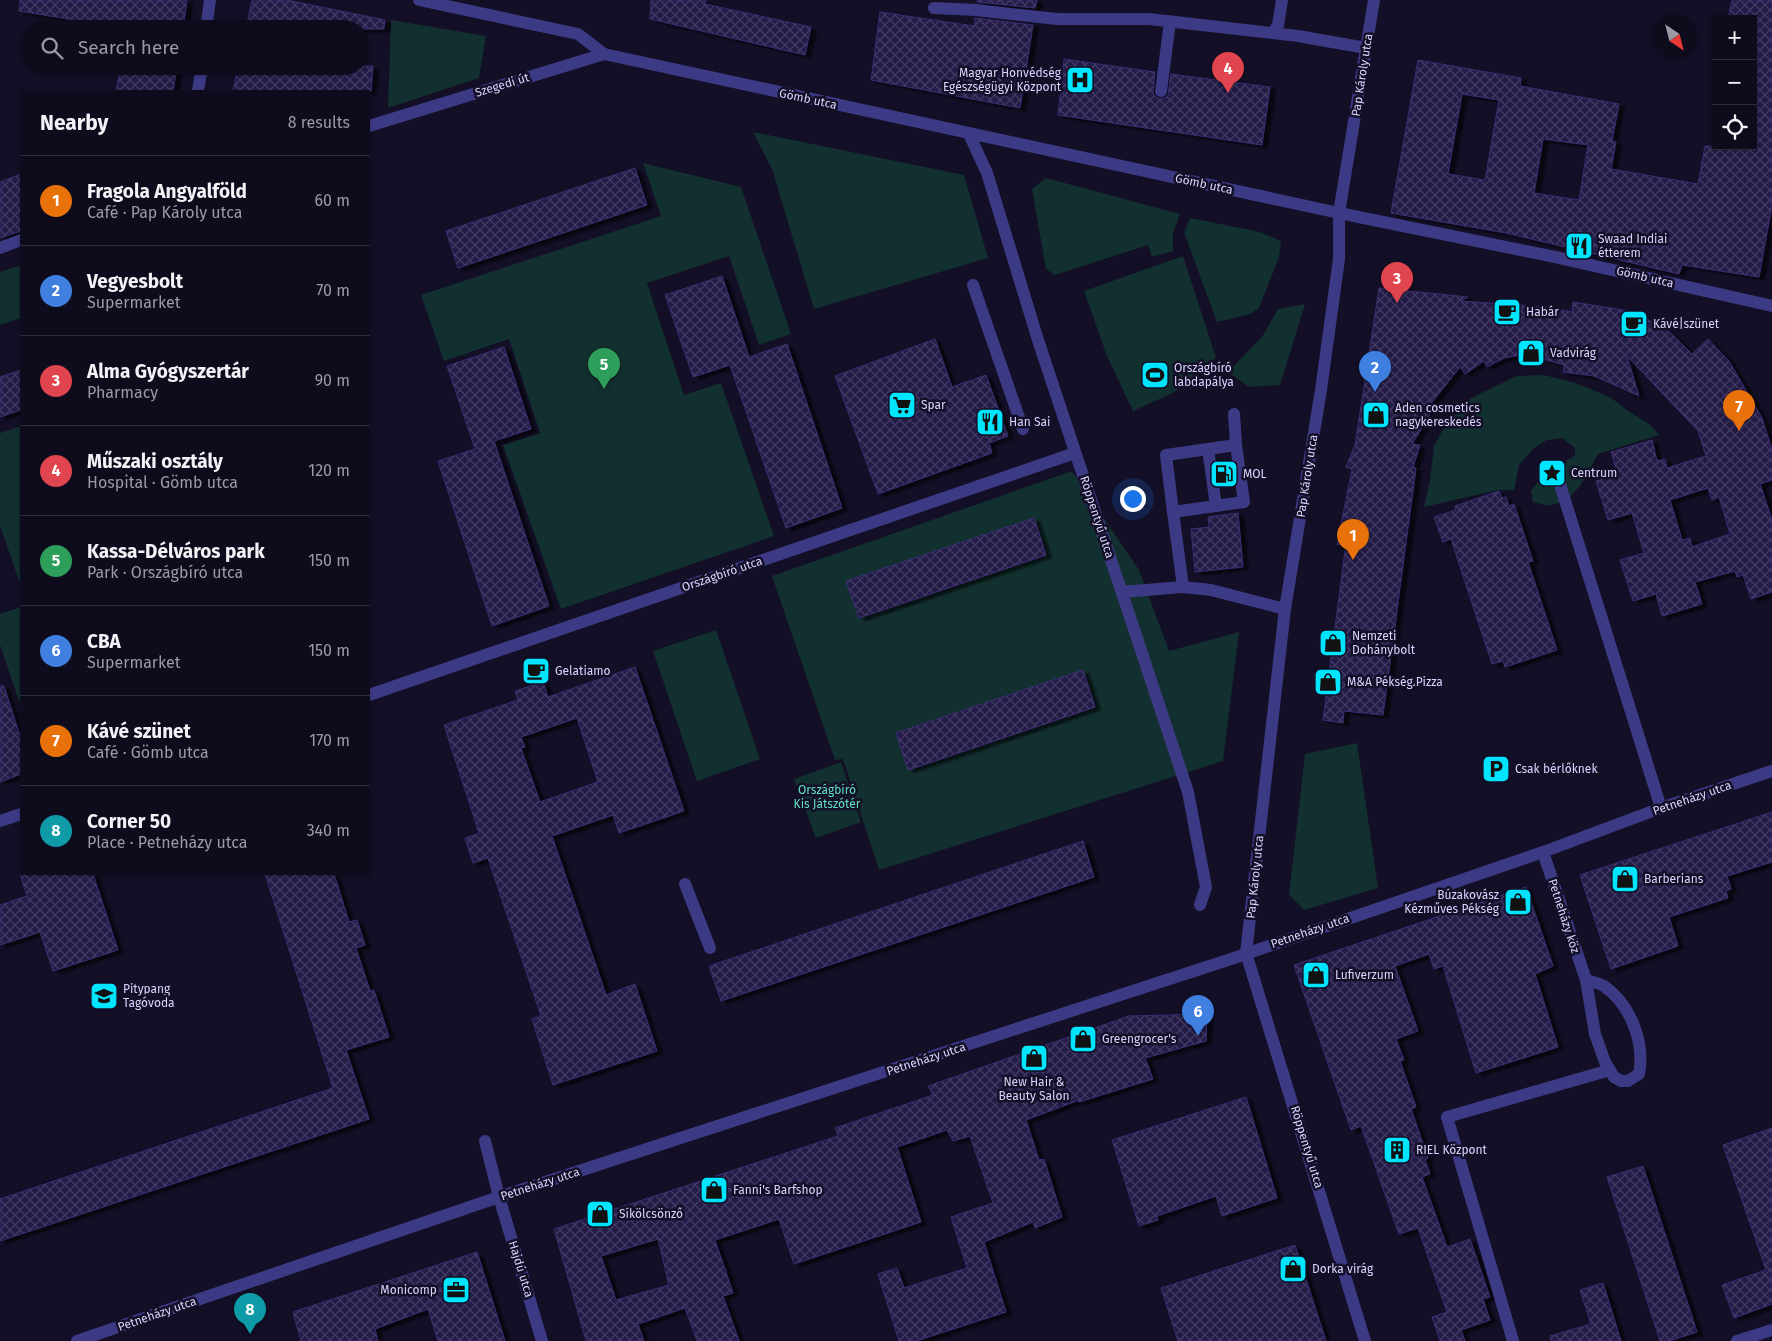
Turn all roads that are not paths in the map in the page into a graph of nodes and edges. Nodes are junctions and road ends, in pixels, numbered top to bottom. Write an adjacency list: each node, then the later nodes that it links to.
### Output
1 (210, 0): 6 (street)
2 (419, 0): 10 (street)
3 (1282, 0): 8 (street)
4 (1374, 0): 9 (street, Pap Károly utca)
5 (934, 8): 7 (street)
6 (207, 20)
7 (1170, 22): 8 (street); 13 (street)
8 (1273, 33): 9 (street)
9 (1366, 48): 16 (street, Pap Károly utca)
10 (604, 54): 14 (street, Szegedi út); 15 (street, Gömb utca)
11 (201, 75): 12 (street)
12 (198, 90)
13 (1161, 91)
14 (370, 126)
15 (969, 134): 16 (street, Gömb utca); 25 (street, Röppentyű utca)
16 (1339, 213): 20 (street, Gömb utca); 31 (street, Pap Károly utca)
17 (20, 240): 18 (street)
18 (0, 248)
19 (973, 285): 22 (street)
20 (1772, 306)
21 (1234, 414): 23 (street)
22 (1023, 429)
23 (1236, 445): 24 (street); 27 (street)
24 (1208, 449): 27 (street); 28 (street)
25 (1076, 453): 30 (street, Röppentyű utca); 32 (street, Országbíró utca)
26 (1558, 478): 34 (street)
27 (1216, 506): 28 (street)
28 (1173, 512): 29 (street)
29 (1183, 587): 30 (street); 31 (street)
30 (1122, 592): 39 (street, Röppentyű utca)
31 (1285, 609): 41 (street, Pap Károly utca)
32 (370, 695)
33 (1772, 771): 34 (street, Petneházy utca)
34 (1661, 808): 37 (street, Petneházy utca)
35 (20, 814): 36 (street)
36 (0, 821)
37 (1543, 852): 41 (street, Petneházy utca); 42 (street, Petneházy köz)
38 (685, 884): 40 (street)
39 (1200, 905)
40 (710, 948)
41 (1246, 953): 45 (street, Petneházy utca); 49 (street, Röppentyű utca)
42 (1586, 980): 43 (street, Petneházy köz); 43 (street)
43 (1610, 1070): 50 (street)
44 (485, 1141): 45 (street, Hajdú utca)
45 (499, 1197): 47 (street, Petneházy utca); 48 (street, Hajdú utca)
46 (1772, 1330): 51 (street)
47 (77, 1341)
48 (542, 1341)
49 (1365, 1341)
50 (1513, 1341)
51 (1737, 1341)

